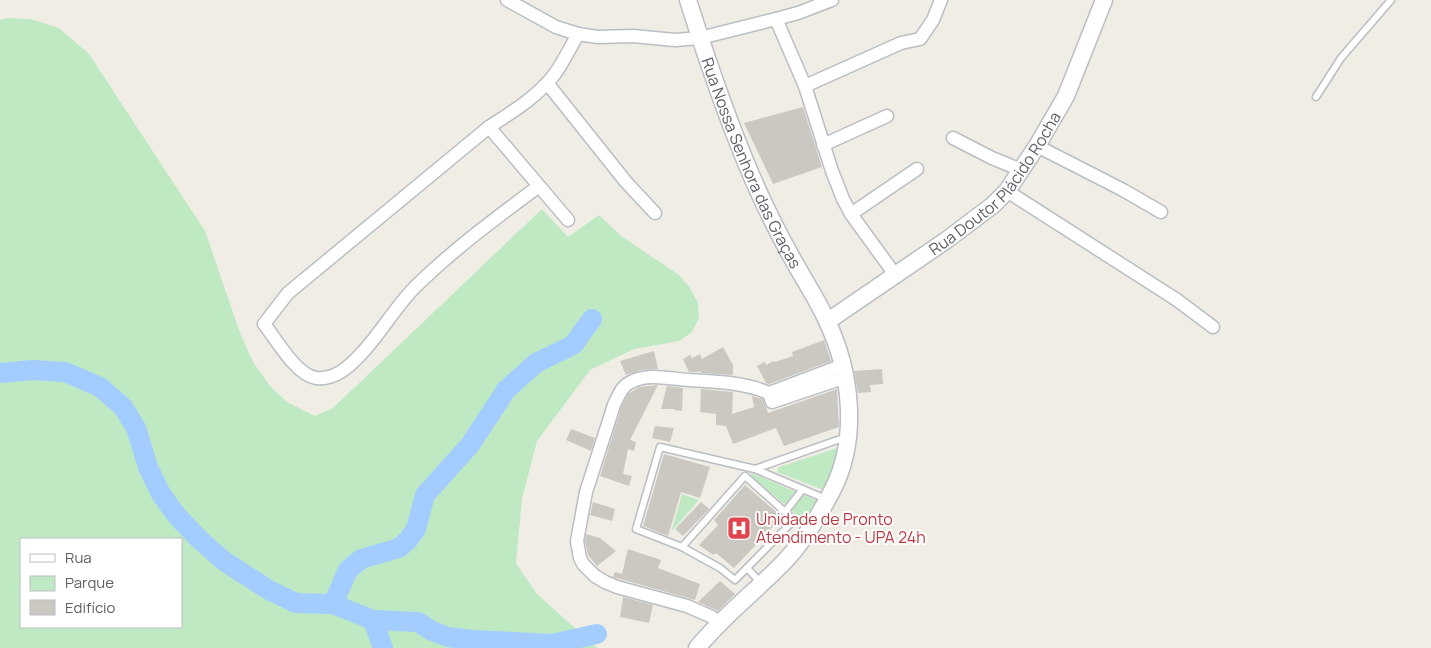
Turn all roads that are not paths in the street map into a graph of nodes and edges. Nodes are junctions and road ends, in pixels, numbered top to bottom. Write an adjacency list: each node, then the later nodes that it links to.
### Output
1 (506, 0): 8 (street)
2 (688, 0): 9 (street, Rua Nossa Senhora das Graças)
3 (832, 0): 7 (street)
4 (941, 0): 11 (street)
5 (1104, 0): 17 (street, Rua Doutor Plácido Rocha)
6 (1391, 0): 12 (lane)
7 (776, 19): 9 (street); 11 (street)
8 (578, 34): 9 (street); 10 (street)
9 (700, 38): 27 (street, Rua Nossa Senhora das Graças)
10 (547, 84): 14 (street); 23 (street)
11 (805, 86): 16 (street)
12 (1316, 97)
13 (887, 116): 16 (street)
14 (489, 127): 20 (street); 20 (street)
15 (953, 138): 19 (street)
16 (823, 146): 24 (street)
17 (1037, 146): 19 (street, Rua Doutor Plácido Rocha); 22 (street)
18 (917, 169): 24 (street)
19 (1021, 170): 21 (street, Rua Doutor Plácido Rocha)
20 (539, 186): 25 (street)
21 (1007, 191): 26 (street, Rua Doutor Plácido Rocha); 28 (street)
22 (1161, 212)
23 (655, 213)
24 (851, 214): 26 (street)
25 (568, 220)
26 (896, 276): 27 (street, Rua Doutor Plácido Rocha)
27 (828, 321): 29 (street, Rua Nossa Senhora das Graças)
28 (1213, 326)
29 (844, 371): 30 (street, Rua Nossa Senhora das Graças); 38 (street)
30 (848, 436): 31 (lane); 33 (street, Rua Nossa Senhora das Graças)
31 (755, 469): 32 (lane); 35 (lane)
32 (803, 489): 33 (lane); 34 (lane)
33 (827, 499): 37 (street, Rua Nossa Senhora das Graças)
34 (784, 512): 35 (lane); 36 (lane)
35 (682, 548): 36 (lane)
36 (747, 568): 37 (lane)
37 (762, 584): 38 (street, Rua Nossa Senhora das Graças)
38 (719, 623): 39 (street, Rua Nossa Senhora das Graças)
39 (696, 648)

